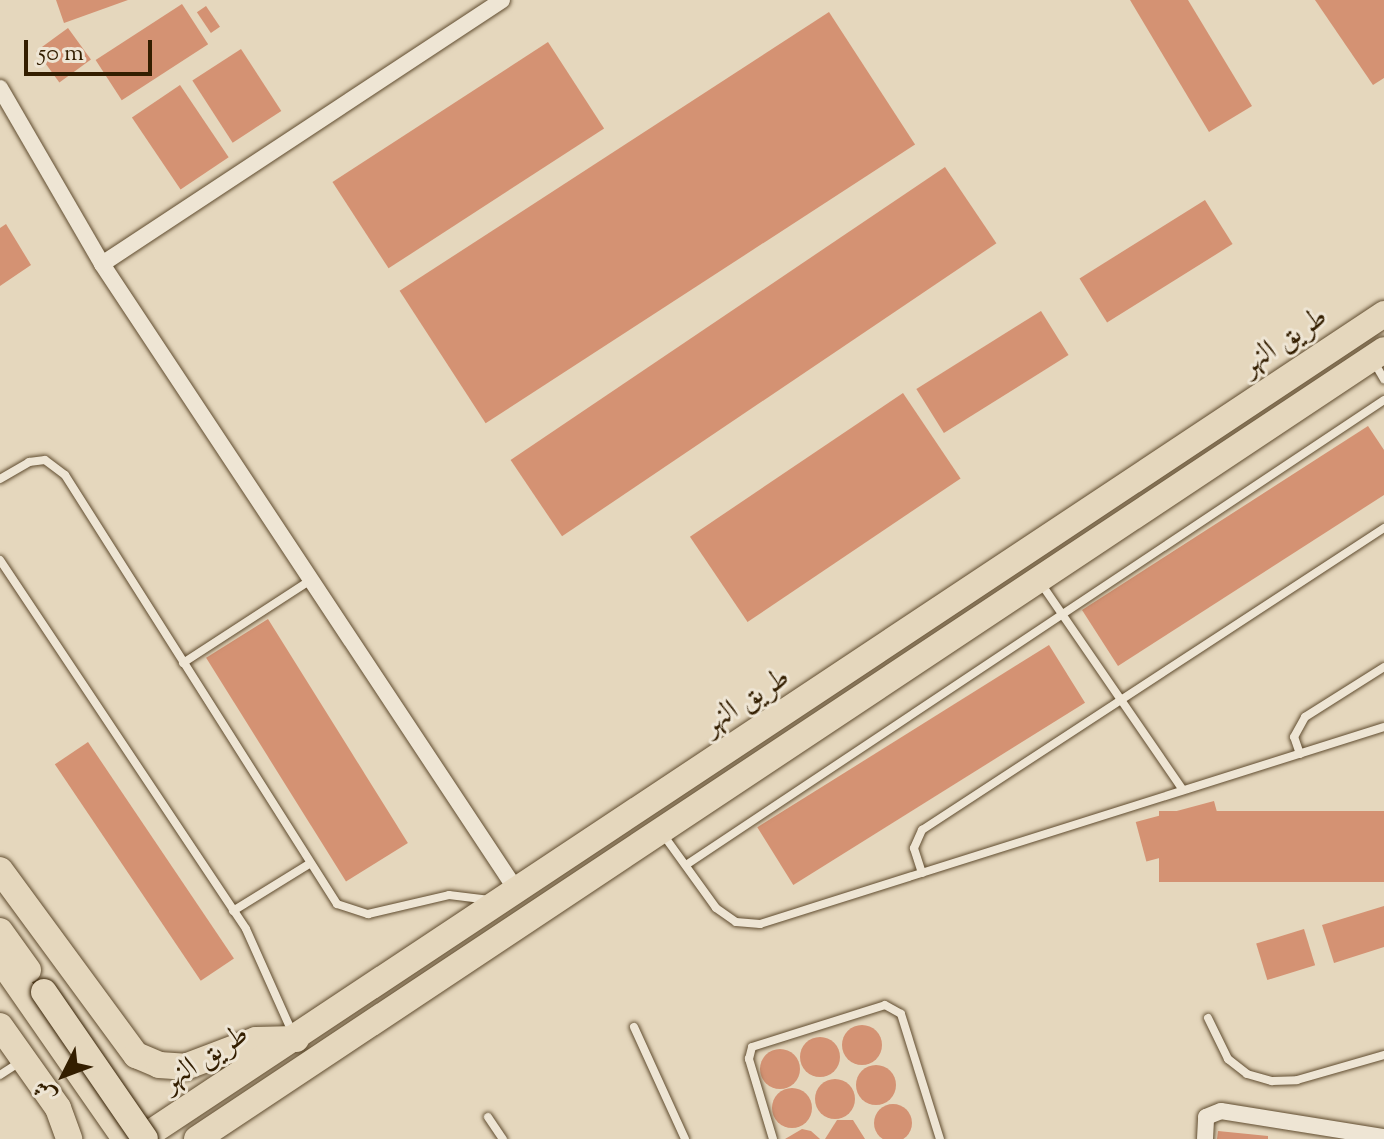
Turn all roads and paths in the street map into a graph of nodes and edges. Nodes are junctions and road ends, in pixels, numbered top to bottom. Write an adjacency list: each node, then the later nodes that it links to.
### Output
1 (502, 0): 3 (street)
2 (0, 88): 3 (street)
3 (102, 264): 10 (street)
4 (1384, 314): 24 (main road, طريق النهر)
5 (1380, 362): 11 (main road, طريق النهر)
6 (1384, 400): 12 (lane)
7 (0, 479): 13 (lane)
8 (1384, 528): 15 (lane)
9 (0, 560): 25 (lane)
10 (311, 580): 13 (lane); 24 (street)
11 (1040, 581): 12 (lane); 19 (main road, طريق النهر)
12 (1063, 614): 15 (lane); 21 (lane)
13 (183, 663): 20 (lane)
14 (1384, 667): 17 (lane)
15 (1121, 700): 18 (lane); 23 (lane)
16 (1384, 727): 17 (lane)
17 (1300, 754): 18 (lane)
18 (1183, 790): 23 (lane)
19 (662, 832): 21 (lane); 37 (main road, طريق النهر)
20 (309, 864): 24 (lane); 25 (lane)
21 (686, 865): 23 (lane)
22 (0, 870): 32 (main road)
23 (922, 873)
24 (509, 896): 32 (main road, طريق النهر)
25 (233, 911): 32 (lane)
26 (0, 931): 28 (main road)
27 (0, 959): 28 (main road)
28 (38, 998): 41 (main road); 42 (main road, bridge)
29 (1208, 1018): 33 (lane)
30 (0, 1026): 34 (main road)
31 (634, 1027): 45 (lane)
32 (296, 1039): 42 (main road, طريق النهر)
33 (1384, 1055)
34 (24, 1060): 35 (lane); 39 (main road)
35 (0, 1075)
36 (488, 1117): 44 (lane)
37 (230, 1127): 43 (main road, طريق النهر)
38 (1356, 1136): 40 (street); 48 (street)
39 (64, 1137)
40 (1384, 1137)
41 (125, 1139)
42 (143, 1139)
43 (197, 1139)
44 (503, 1139)
45 (685, 1139)
46 (773, 1139): 47 (lane)
47 (940, 1139)
48 (1205, 1139)

